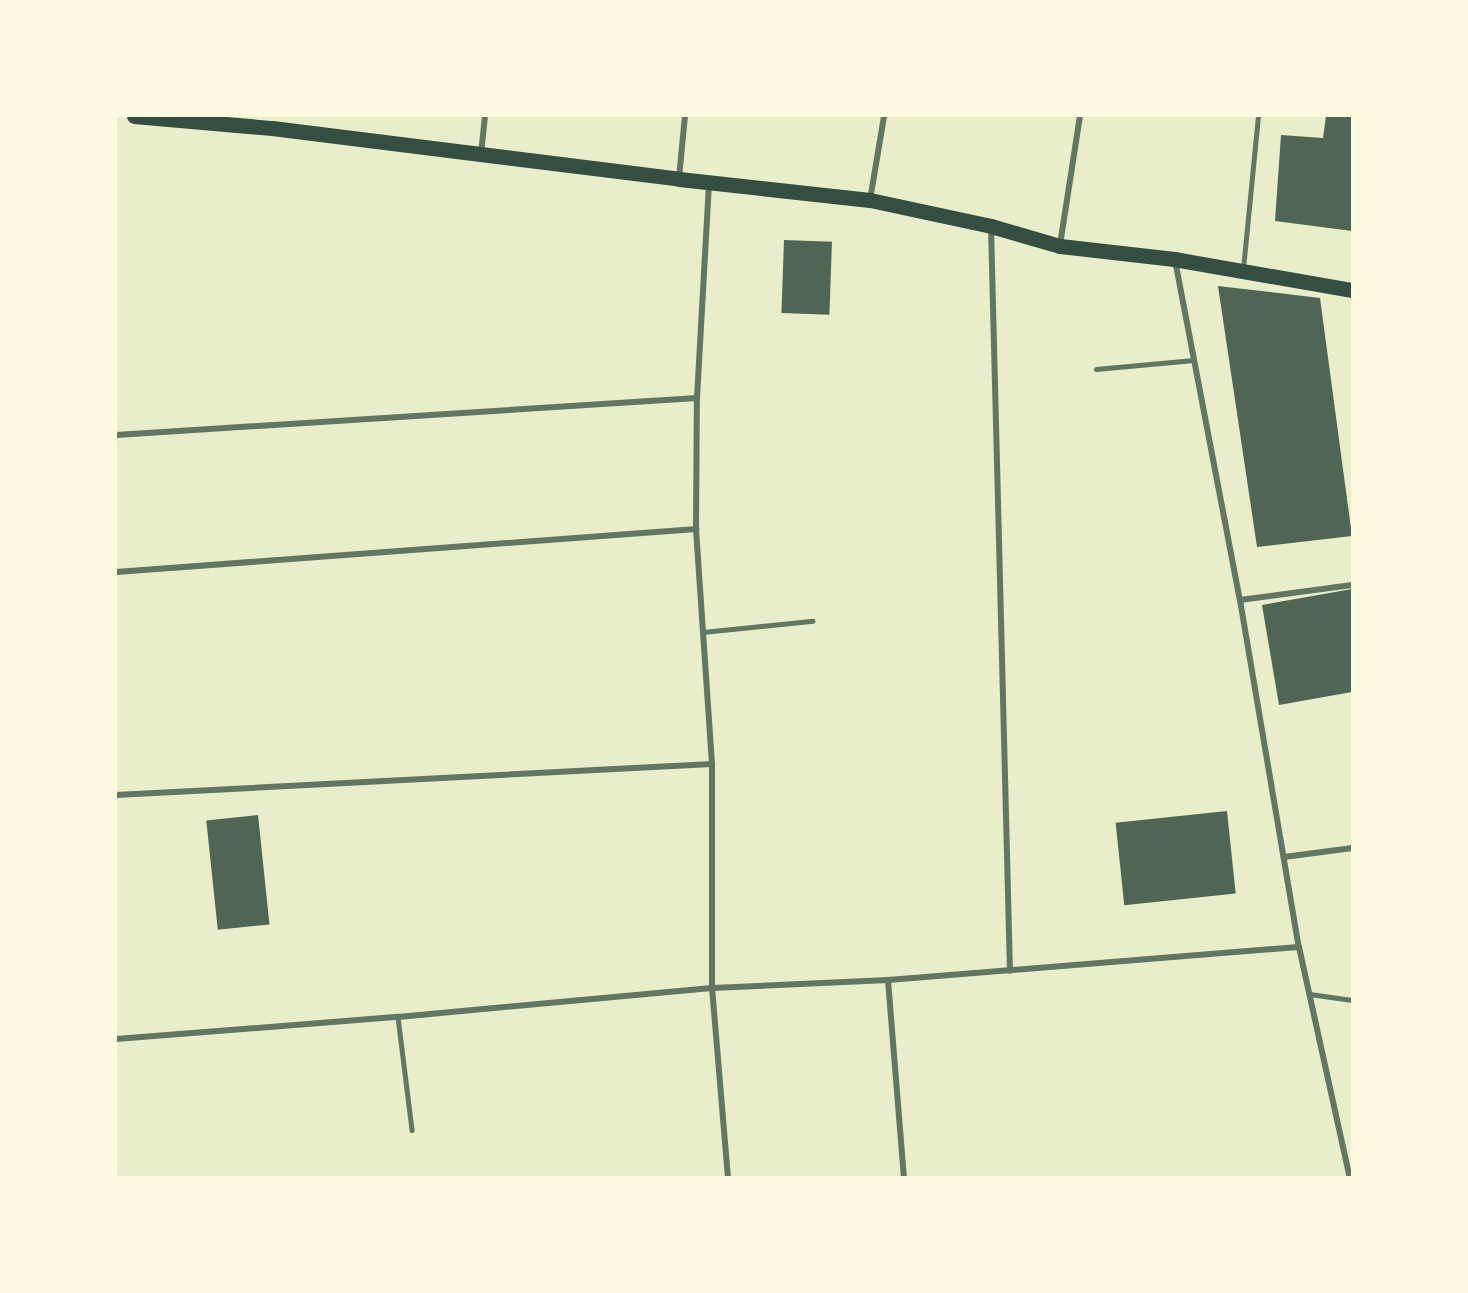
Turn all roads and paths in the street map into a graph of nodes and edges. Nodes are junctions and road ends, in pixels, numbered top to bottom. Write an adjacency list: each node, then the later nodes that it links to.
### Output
1 (134, 116): 7 (main road)
2 (485, 116): 7 (street)
3 (685, 116): 8 (street)
4 (884, 116): 10 (street)
5 (1080, 116): 12 (street)
6 (1258, 116): 14 (lane)
7 (481, 154): 8 (main road)
8 (679, 179): 9 (main road)
9 (709, 182): 10 (main road); 18 (street)
10 (870, 200): 11 (main road)
11 (991, 226): 12 (main road); 31 (street)
12 (1060, 246): 13 (main road)
13 (1174, 260): 14 (main road); 16 (street)
14 (1243, 271): 15 (main road)
15 (1353, 290)
16 (1194, 360): 17 (lane); 23 (street)
17 (1096, 369)
18 (697, 398): 19 (street); 20 (street)
19 (116, 435)
20 (696, 529): 21 (street); 25 (street)
21 (116, 572)
22 (1353, 585): 23 (street)
23 (1240, 600): 29 (street)
24 (812, 621): 25 (lane)
25 (703, 632): 26 (street)
26 (712, 764): 27 (street); 33 (street)
27 (116, 795)
28 (1353, 848): 29 (street)
29 (1284, 857): 30 (street)
30 (1299, 947): 31 (street); 34 (street)
31 (1010, 971): 32 (street)
32 (888, 980): 33 (street); 40 (street)
33 (712, 988): 36 (street); 39 (street)
34 (1310, 994): 35 (lane); 41 (street)
35 (1353, 1000)
36 (398, 1017): 37 (street); 38 (lane)
37 (116, 1039)
38 (412, 1130)
39 (728, 1178)
40 (904, 1178)
41 (1350, 1178)

